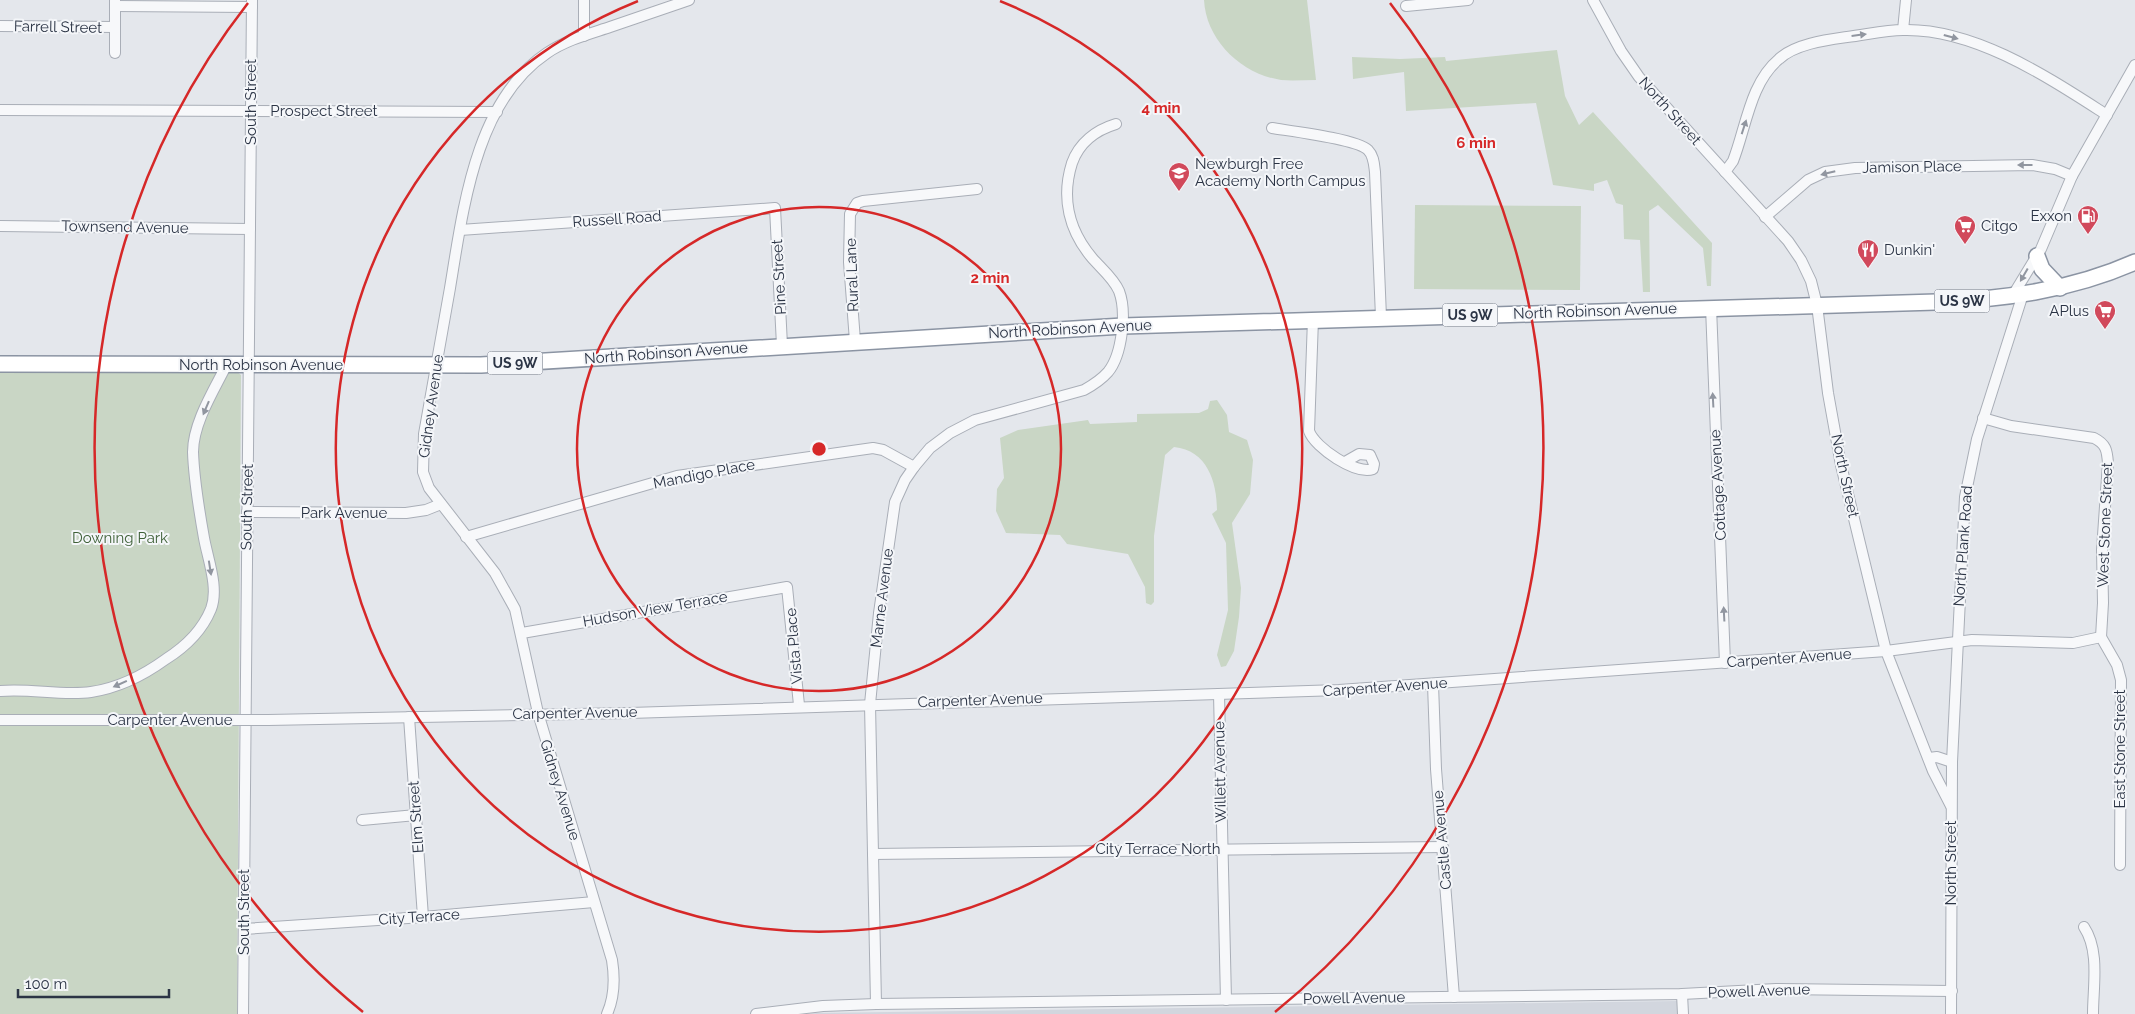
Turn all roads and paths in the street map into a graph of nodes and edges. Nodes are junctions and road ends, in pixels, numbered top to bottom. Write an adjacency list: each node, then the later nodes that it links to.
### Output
1 (584, 0): 13 (street)
2 (689, 0): 13 (street, Gidney Avenue)
3 (1468, 0): 9 (street)
4 (1593, 0): 22 (street, North Street)
5 (1906, 0): 12 (street)
6 (115, 3): 7 (street); 11 (street)
7 (169, 3): 8 (street)
8 (252, 4): 17 (street, South Street)
9 (1406, 6)
10 (0, 26): 11 (street, Farrell Street)
11 (115, 28): 14 (street)
12 (1903, 30): 19 (street, one-way to 19); 22 (street, one-way to 12)
13 (584, 36): 18 (street, Gidney Avenue)
14 (116, 53)
15 (2135, 65): 19 (street, North Plank Road)
16 (0, 110): 17 (street, Prospect Street)
17 (251, 110): 18 (street, Prospect Street); 28 (street, South Street)
18 (497, 112): 29 (street, Gidney Avenue)
19 (2107, 115): 23 (street, North Plank Road)
20 (1116, 124): 38 (street, Marne Avenue)
21 (1272, 128): 36 (street)
22 (1725, 172): 26 (street, North Street)
23 (2072, 176): 26 (street, Jamison Place, one-way to 26); 30 (street, North Plank Road)
24 (977, 190): 39 (street, Rural Lane)
25 (775, 208): 29 (street, Russell Road); 40 (street, Pine Street)
26 (1765, 217): 34 (street, North Street)
27 (0, 226): 28 (street, Townsend Avenue)
28 (250, 229): 43 (street, South Street)
29 (460, 230): 44 (street, Gidney Avenue)
30 (2037, 256): 32 (highway); 33 (street, North Plank Road, one-way to 33)
31 (2132, 265): 32 (highway, North Robinson Avenue / US 9W)
32 (2060, 288): 33 (highway, North Robinson Avenue / US 9W)
33 (2018, 294): 34 (highway, North Robinson Avenue / US 9W); 45 (street, North Plank Road)
34 (1817, 305): 35 (highway, North Robinson Avenue / US 9W); 55 (street, North Street)
35 (1711, 307): 36 (highway, North Robinson Avenue / US 9W); 56 (street, Cottage Avenue, one-way to 35)
36 (1380, 317): 37 (highway, North Robinson Avenue / US 9W)
37 (1313, 319): 38 (highway, North Robinson Avenue / US 9W); 46 (street)
38 (1123, 326): 39 (highway, North Robinson Avenue / US 9W); 47 (street, Marne Avenue)
39 (855, 341): 40 (highway, North Robinson Avenue / US 9W)
40 (782, 345): 44 (highway, North Robinson Avenue / US 9W)
41 (0, 364): 42 (highway, North Robinson Avenue / US 9W)
42 (227, 364): 43 (highway, North Robinson Avenue / US 9W); 58 (street, one-way to 58)
43 (250, 365): 44 (highway, North Robinson Avenue / US 9W); 49 (street, South Street)
44 (437, 365): 48 (street, Gidney Avenue)
45 (1984, 418): 53 (street, West Stone Street); 54 (street, North Plank Road)
46 (1345, 462)
47 (914, 467): 50 (street, Mandigo Place); 60 (street, Marne Avenue)
48 (441, 504): 49 (street, Park Avenue); 50 (street, Gidney Avenue)
49 (247, 512): 77 (street, South Street)
50 (466, 537): 52 (street, Gidney Avenue)
51 (787, 587): 52 (street, Hudson View Terrace); 61 (street, Vista Place)
52 (522, 633): 62 (street, Gidney Avenue)
53 (2100, 637): 54 (street, Carpenter Avenue); 73 (street, East Stone Street)
54 (1958, 642): 55 (street, Carpenter Avenue); 66 (street, North Plank Road)
55 (1886, 651): 56 (street, Carpenter Avenue); 65 (street, North Street)
56 (1725, 663): 57 (street, Carpenter Avenue)
57 (1433, 684): 59 (street, Carpenter Avenue); 70 (street, Castle Avenue)
58 (0, 691)
59 (1219, 694): 60 (street, Carpenter Avenue); 71 (street, Willett Avenue)
60 (870, 704): 61 (street, Carpenter Avenue); 72 (street, Marne Avenue)
61 (799, 706): 62 (street, Carpenter Avenue)
62 (538, 714): 63 (street, Carpenter Avenue); 74 (street, Gidney Avenue)
63 (409, 717): 64 (street, Carpenter Avenue, bridge); 68 (street, Elm Street)
64 (0, 720)
65 (1929, 758): 66 (street); 67 (street, North Street)
66 (1952, 762): 67 (street, North Plank Road)
67 (1951, 806): 78 (street, North Street)
68 (416, 816): 69 (street); 75 (street, Elm Street)
69 (362, 820)
70 (1443, 847): 71 (street, City Terrace North); 80 (street, Castle Avenue)
71 (1222, 849): 72 (street, City Terrace North); 81 (street, Willett Avenue)
72 (873, 854): 82 (street, Marne Avenue)
73 (2120, 865)
74 (594, 902): 75 (street, City Terrace); 84 (street, Gidney Avenue)
75 (423, 917): 77 (street, City Terrace)
76 (2084, 927): 88 (street)
77 (244, 929): 83 (street, South Street)
78 (1952, 991): 79 (street, Powell Avenue); 87 (street, North Street)
79 (1682, 994): 80 (street, Powell Avenue); 86 (street)
80 (1454, 997): 81 (street, Powell Avenue)
81 (1226, 1000): 82 (street, Powell Avenue)
82 (876, 1004): 85 (street, Powell Avenue)
83 (243, 1014)
84 (607, 1014)
85 (756, 1014)
86 (1682, 1014)
87 (1951, 1014)
88 (2093, 1014)

